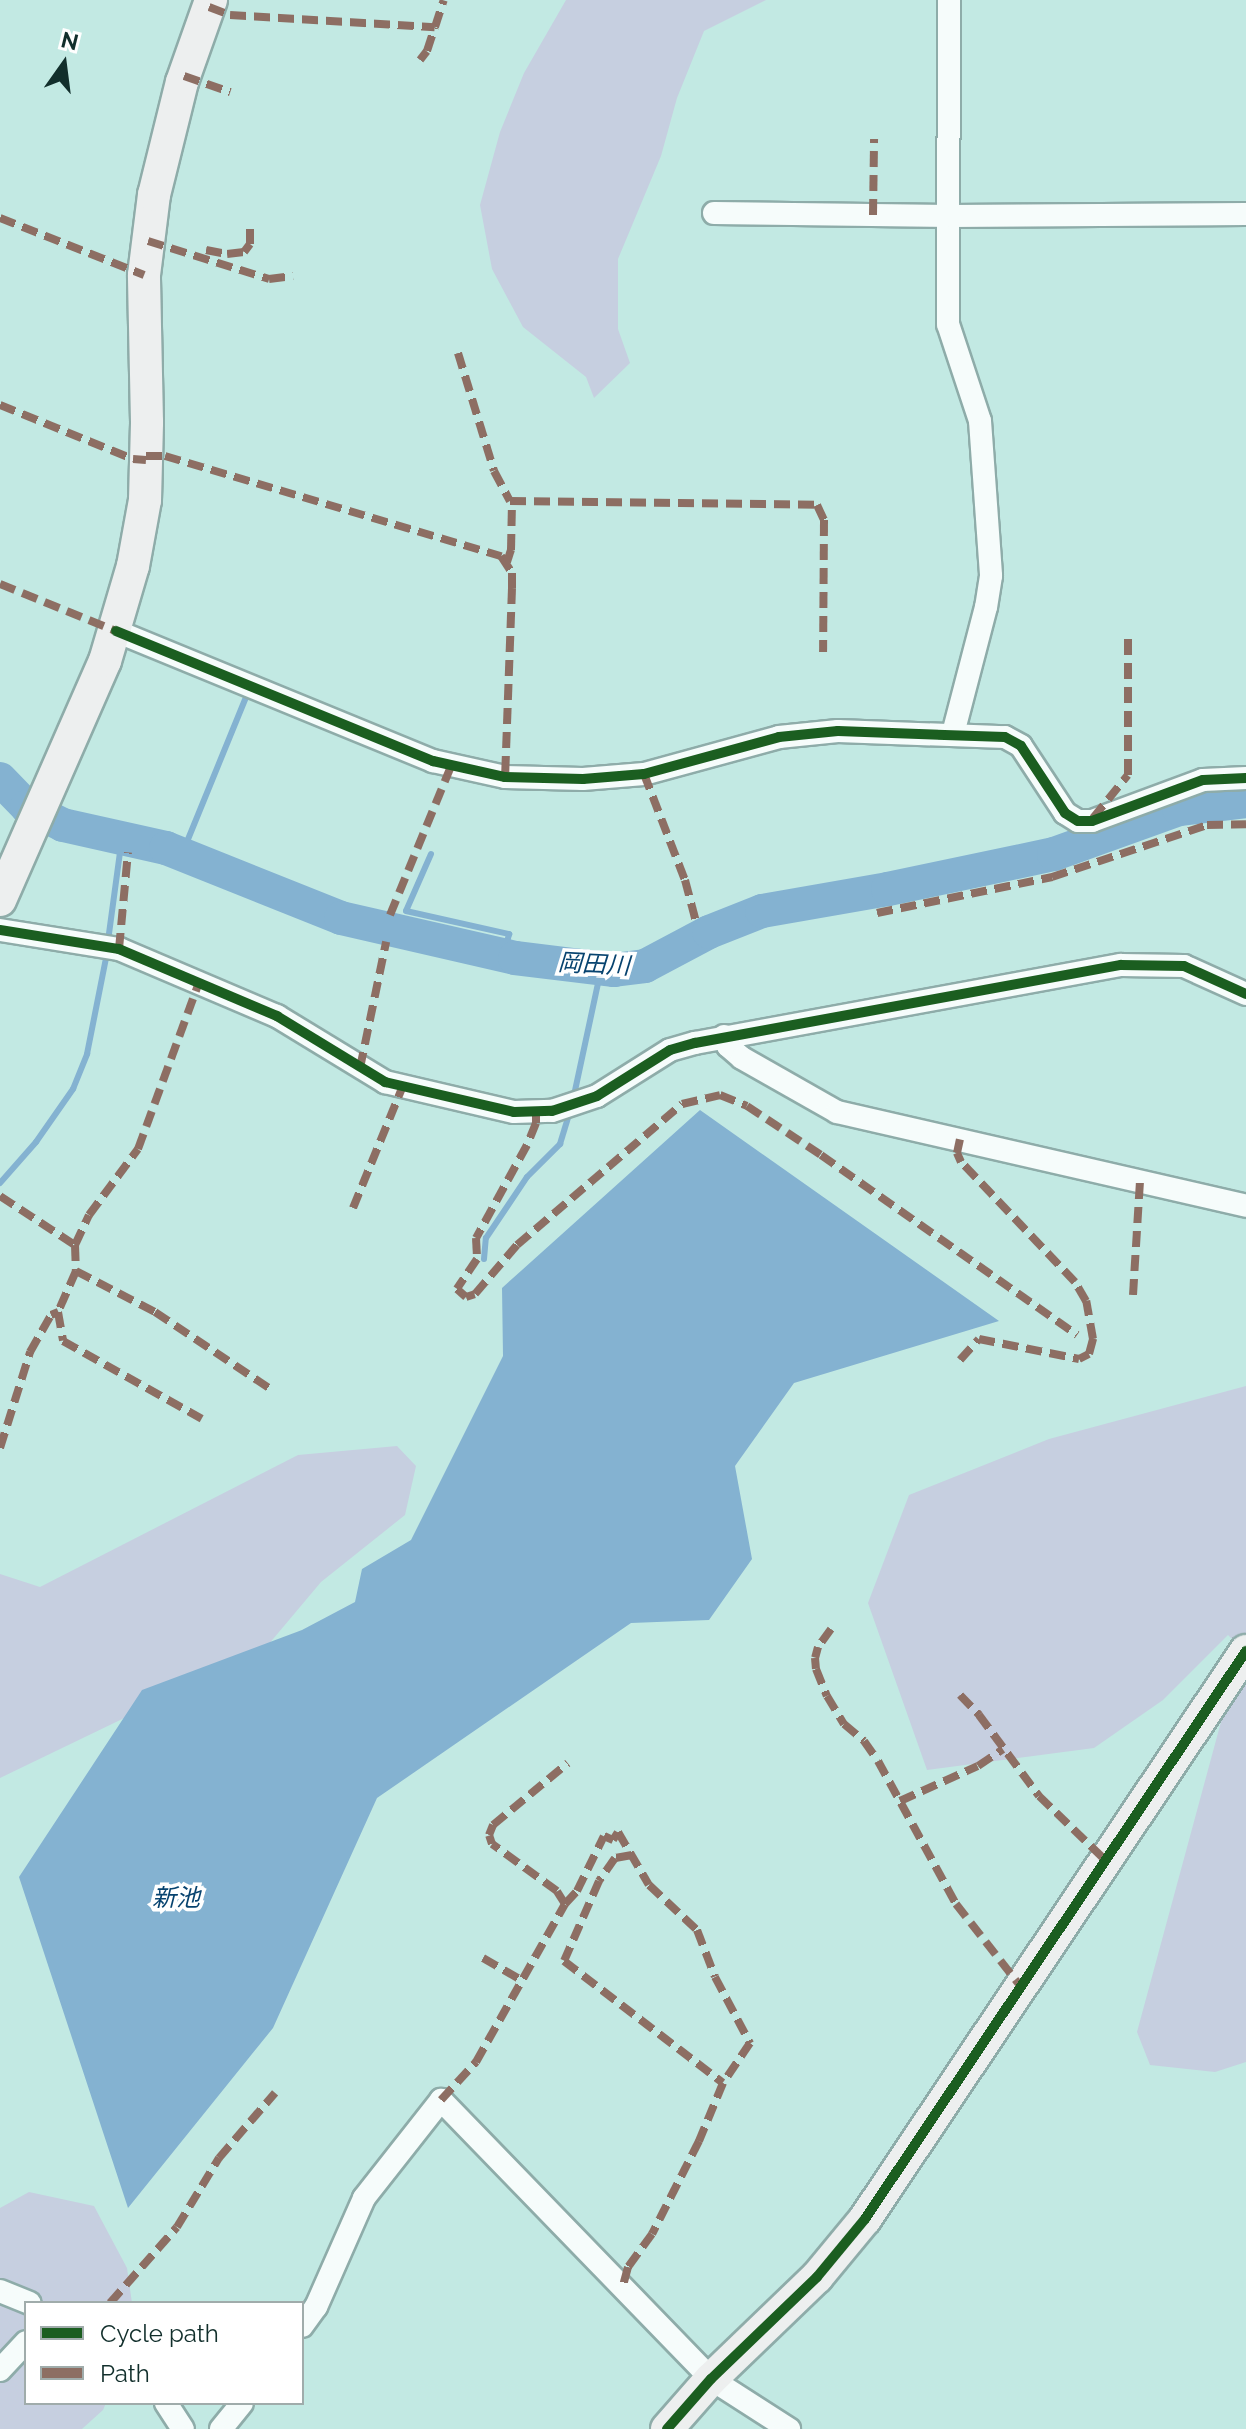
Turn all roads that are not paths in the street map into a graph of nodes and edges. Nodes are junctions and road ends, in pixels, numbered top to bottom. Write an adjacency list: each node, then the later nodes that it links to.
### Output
1 (211, 0): 6 (street)
2 (949, 0): 5 (street)
3 (714, 213): 5 (street)
4 (1246, 214): 5 (street)
5 (950, 216): 7 (street)
6 (116, 631): 7 (street); 9 (street)
7 (953, 734): 8 (street)
8 (1246, 778)
9 (0, 900)
10 (0, 930): 12 (street)
11 (1246, 994): 12 (street)
12 (724, 1036): 13 (street)
13 (1246, 1206)
14 (1246, 1651): 20 (street)
15 (0, 2291): 16 (street)
16 (25, 2301)
17 (304, 2323): 20 (street)
18 (24, 2344): 19 (street)
19 (0, 2370)
20 (711, 2379): 25 (street); 26 (street)
21 (167, 2405): 23 (street)
22 (240, 2405): 24 (street)
23 (183, 2429)
24 (221, 2429)
25 (667, 2429)
26 (789, 2429)

